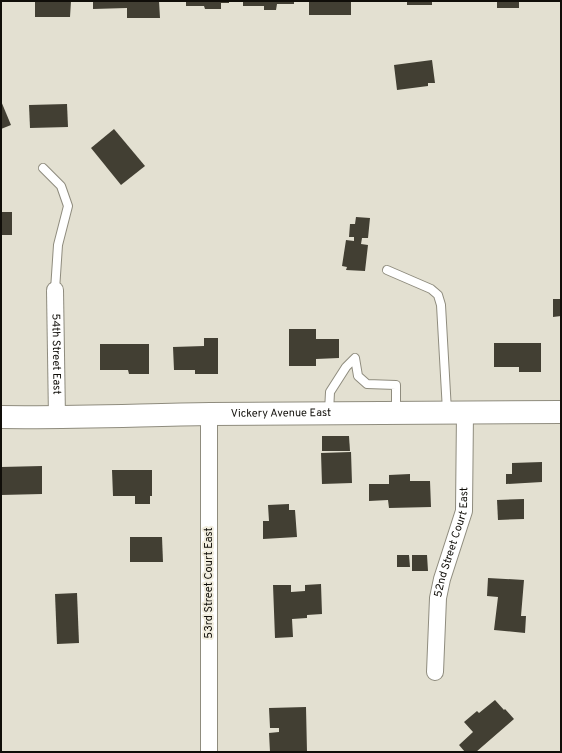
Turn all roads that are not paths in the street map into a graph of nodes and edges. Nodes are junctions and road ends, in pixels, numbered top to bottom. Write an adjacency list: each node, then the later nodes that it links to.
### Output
1 (43, 168): 3 (lane)
2 (387, 270): 5 (lane)
3 (55, 290): 10 (street, 54th Street East)
4 (396, 412): 5 (street, Vickery Avenue East); 7 (street, Vickery Avenue East); 7 (lane)
5 (456, 412): 6 (street, Vickery Avenue East); 11 (street, 52nd Street Court East)
6 (561, 412)
7 (329, 413): 8 (street, Vickery Avenue East)
8 (209, 414): 10 (street, Vickery Avenue East); 12 (street, 53rd Street Court East)
9 (1, 417): 10 (street, Vickery Avenue East)
10 (57, 418)
11 (434, 672)
12 (209, 752)

